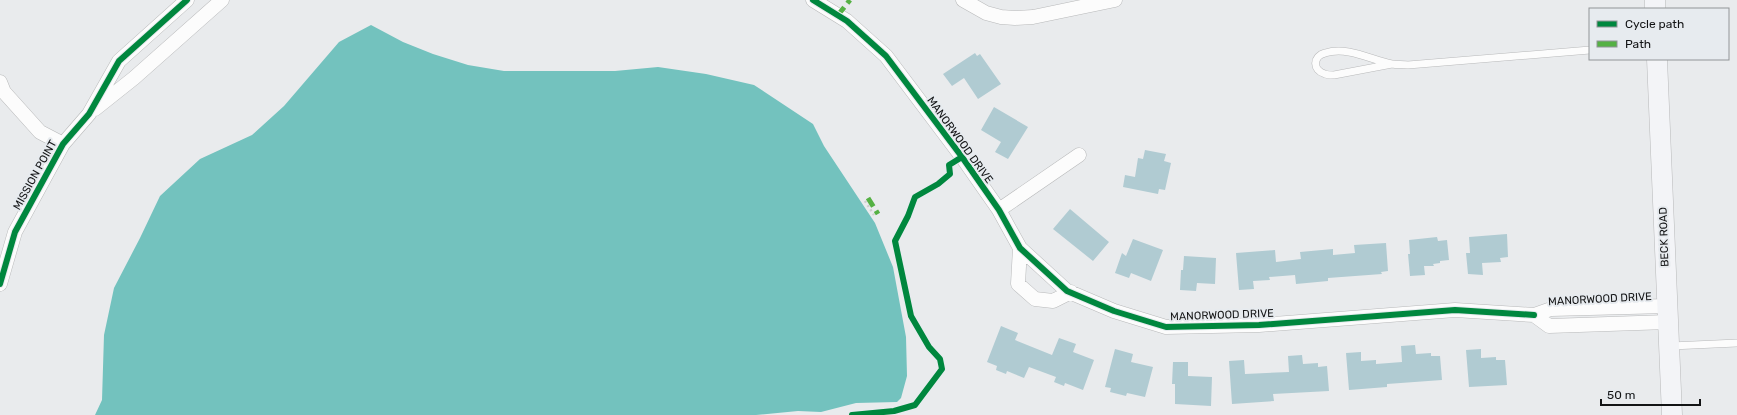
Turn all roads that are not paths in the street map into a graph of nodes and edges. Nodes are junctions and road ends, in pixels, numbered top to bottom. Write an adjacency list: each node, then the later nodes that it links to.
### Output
1 (188, 0): 10 (street, MISSION POINT)
2 (222, 0): 10 (street, MISSION POINT)
3 (813, 0): 13 (street, MANORWOOD DRIVE)
4 (963, 0): 5 (street)
5 (1115, 0)
6 (1589, 50): 8 (lane)
7 (1657, 60): 17 (main road, BECK ROAD)
8 (1392, 64): 8 (lane)
9 (0, 82): 11 (street)
10 (89, 114): 11 (street, MISSION POINT)
11 (63, 144): 15 (street, MISSION POINT)
12 (1079, 155): 13 (street)
13 (999, 210): 14 (street, MANORWOOD DRIVE)
14 (1020, 248): 16 (street, MANORWOOD DRIVE); 16 (street)
15 (0, 284)
16 (1071, 292): 17 (street, MANORWOOD DRIVE)
17 (1668, 314): 19 (main road, BECK ROAD)
18 (1737, 343): 19 (lane)
19 (1669, 346): 20 (main road, BECK ROAD)
20 (1672, 415)

